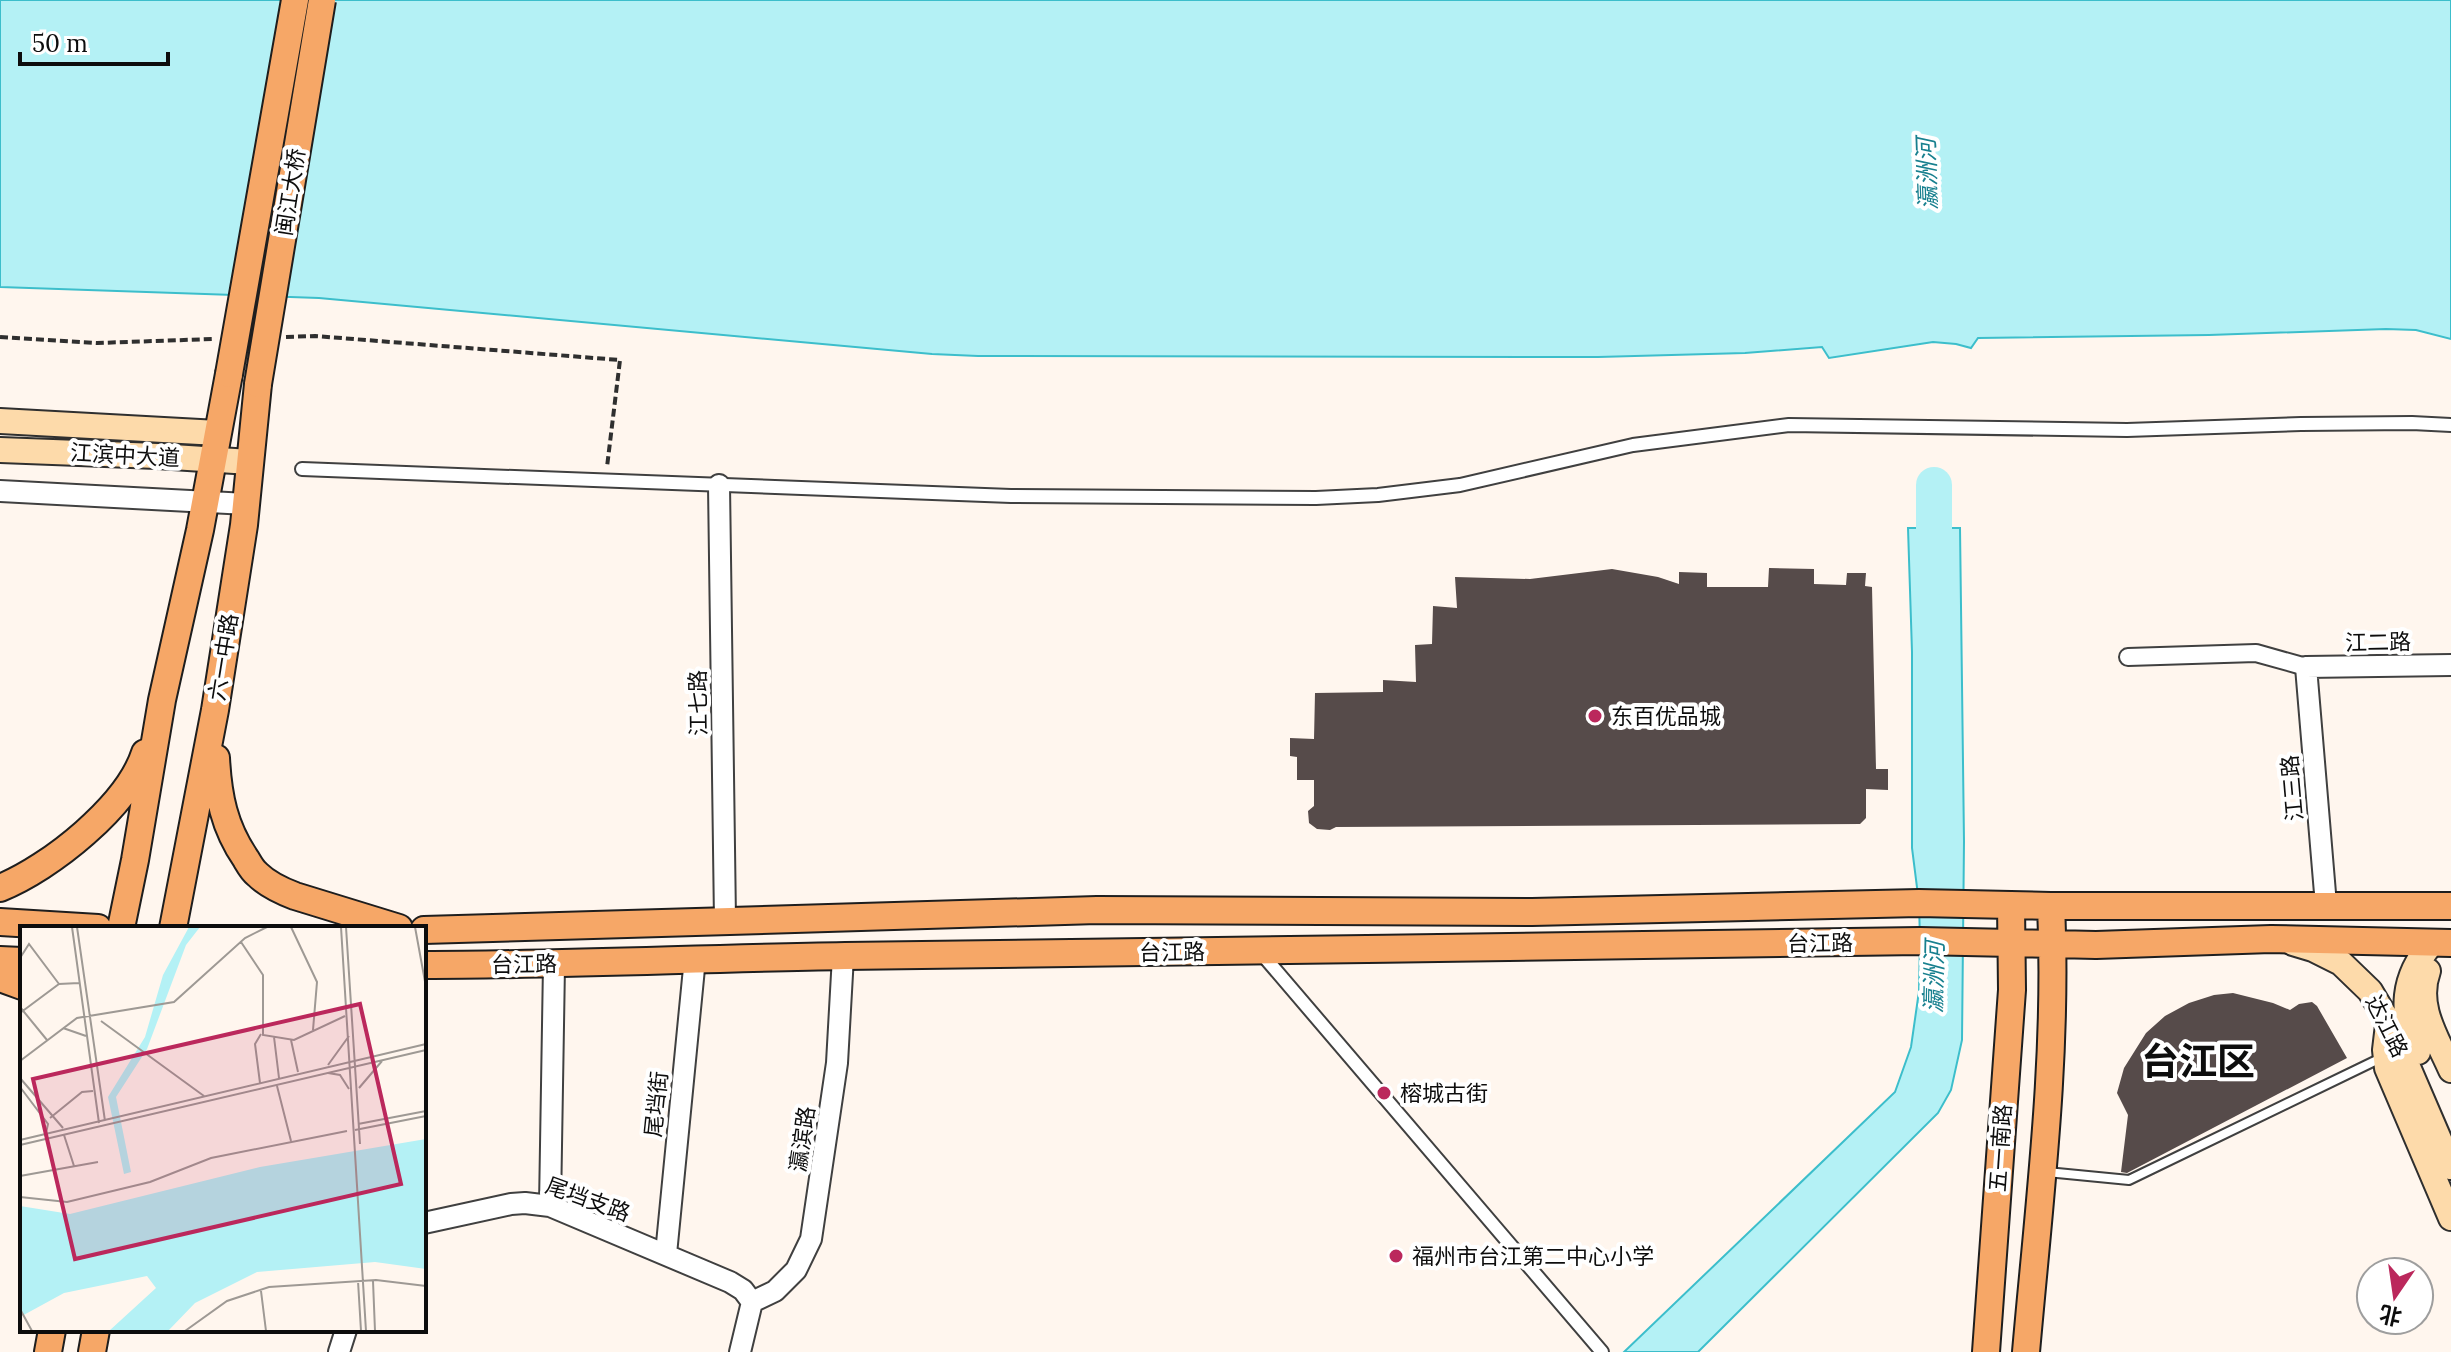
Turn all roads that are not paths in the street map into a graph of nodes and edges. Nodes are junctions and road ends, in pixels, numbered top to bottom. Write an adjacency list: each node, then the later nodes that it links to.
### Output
1 (295, 0): 6 (main road, 闽江大桥, bridge)
2 (322, 0): 3 (main road, 闽江大桥, bridge)
3 (258, 384): 9 (main road, 六一中路)
4 (0, 421): 6 (main road, 江滨中大道)
5 (2451, 425): 11 (street)
6 (218, 433): 8 (main road, 闽江大桥)
7 (0, 450): 8 (main road, 江滨中大道)
8 (213, 460): 9 (main road, 江滨中大道); 13 (main road, 闽江大桥)
9 (250, 462): 14 (main road, 六一中路)
10 (302, 469): 11 (street)
11 (719, 485): 25 (street, 江七路)
12 (0, 491): 13 (street)
13 (205, 501): 14 (street); 18 (main road, 闽江大桥)
14 (247, 504): 19 (main road, 六一中路)
15 (2128, 657): 17 (street)
16 (2451, 665): 17 (street, 江二路)
17 (2306, 667): 22 (street, 江三路)
18 (162, 700): 20 (main road); 28 (main road)
19 (215, 710): 29 (main road, 六一中路); 30 (main road)
20 (0, 888)
21 (2011, 905): 23 (main road); 25 (main road, 台江路); 33 (main road, 五一南路)
22 (2326, 905): 23 (main road); 24 (main road)
23 (2051, 906): 35 (main road, 五一南路)
24 (2451, 906)
25 (725, 920): 31 (main road, 台江路)
26 (0, 922): 27 (main road)
27 (65, 926)
28 (121, 926)
29 (173, 926)
30 (392, 926)
31 (426, 930)
32 (2271, 939): 34 (main road); 35 (main road); 45 (main road, 达江路)
33 (2011, 943): 35 (main road); 36 (main road, 台江路); 63 (main road, 五一南路)
34 (2445, 944): 45 (main road); 46 (main road)
35 (2053, 945): 49 (main road, 五一南路)
36 (1260, 951): 37 (main road, 台江路); 62 (street)
37 (843, 956): 38 (main road, 台江路); 54 (street, 瀛滨路)
38 (695, 958): 42 (main road, 台江路); 53 (street, 尾垱街)
39 (0, 960): 40 (main road)
40 (20, 961)
41 (426, 965): 42 (main road, 台江路)
42 (554, 965): 50 (street)
43 (0, 978): 44 (main road)
44 (20, 985)
45 (2396, 1040): 47 (main road, 达江路); 48 (main road, 达江路); 49 (lane); 51 (main road)
46 (2451, 1070)
47 (2451, 1127)
48 (2451, 1167)
49 (2042, 1172): 64 (main road, 五一南路)
50 (550, 1206): 52 (street, 尾垱支路); 53 (street, 尾垱支路)
51 (2451, 1218)
52 (426, 1223)
53 (666, 1254): 54 (street, 尾垱支路)
54 (752, 1302): 61 (street)
55 (52, 1332): 58 (main road)
56 (96, 1332): 59 (main road)
57 (345, 1332): 60 (street)
58 (48, 1352)
59 (92, 1352)
60 (339, 1352)
61 (740, 1352)
62 (1602, 1352)
63 (1986, 1352)
64 (2026, 1352)

